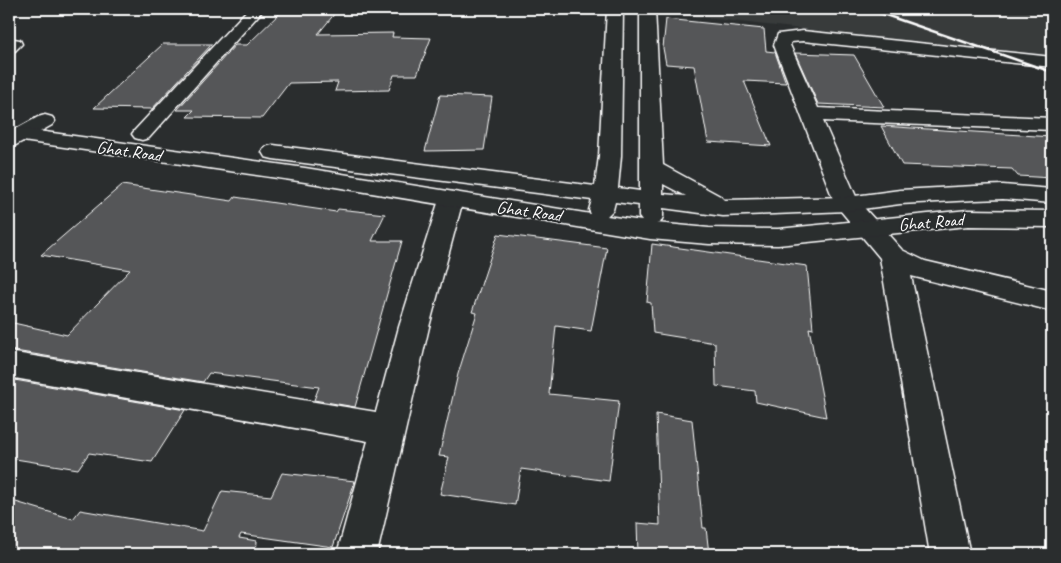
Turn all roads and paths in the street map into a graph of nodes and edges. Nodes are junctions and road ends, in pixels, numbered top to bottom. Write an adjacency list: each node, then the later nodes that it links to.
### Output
1 (256, 9): 8 (main road)
2 (615, 9): 9 (main road)
3 (648, 9): 10 (main road)
4 (1052, 62): 5 (main road)
5 (810, 114): 6 (main road); 16 (main road)
6 (1052, 124)
7 (11, 131): 8 (main road, Ghat Road); 14 (main road, Ghat Road)
8 (142, 134): 11 (main road, Ghat Road)
9 (610, 156): 11 (main road); 12 (main road)
10 (652, 168): 15 (main road); 17 (main road)
11 (558, 188): 12 (main road, Ghat Road)
12 (606, 193): 15 (main road, Ghat Road); 19 (main road)
13 (1052, 196): 16 (main road, Ghat Road)
14 (452, 200): 19 (main road, Ghat Road); 25 (main road)
15 (651, 200): 17 (main road, Ghat Road); 21 (main road)
16 (847, 204): 17 (main road, Ghat Road); 20 (main road)
17 (723, 208)
18 (1052, 219): 20 (main road, Ghat Road)
19 (598, 221): 21 (main road, Ghat Road)
20 (868, 228): 21 (main road, Ghat Road); 22 (main road)
21 (650, 231)
22 (893, 256): 23 (main road); 27 (main road)
23 (1052, 301)
24 (9, 365): 25 (main road)
25 (388, 430): 26 (main road)
26 (357, 554)
27 (950, 554)

